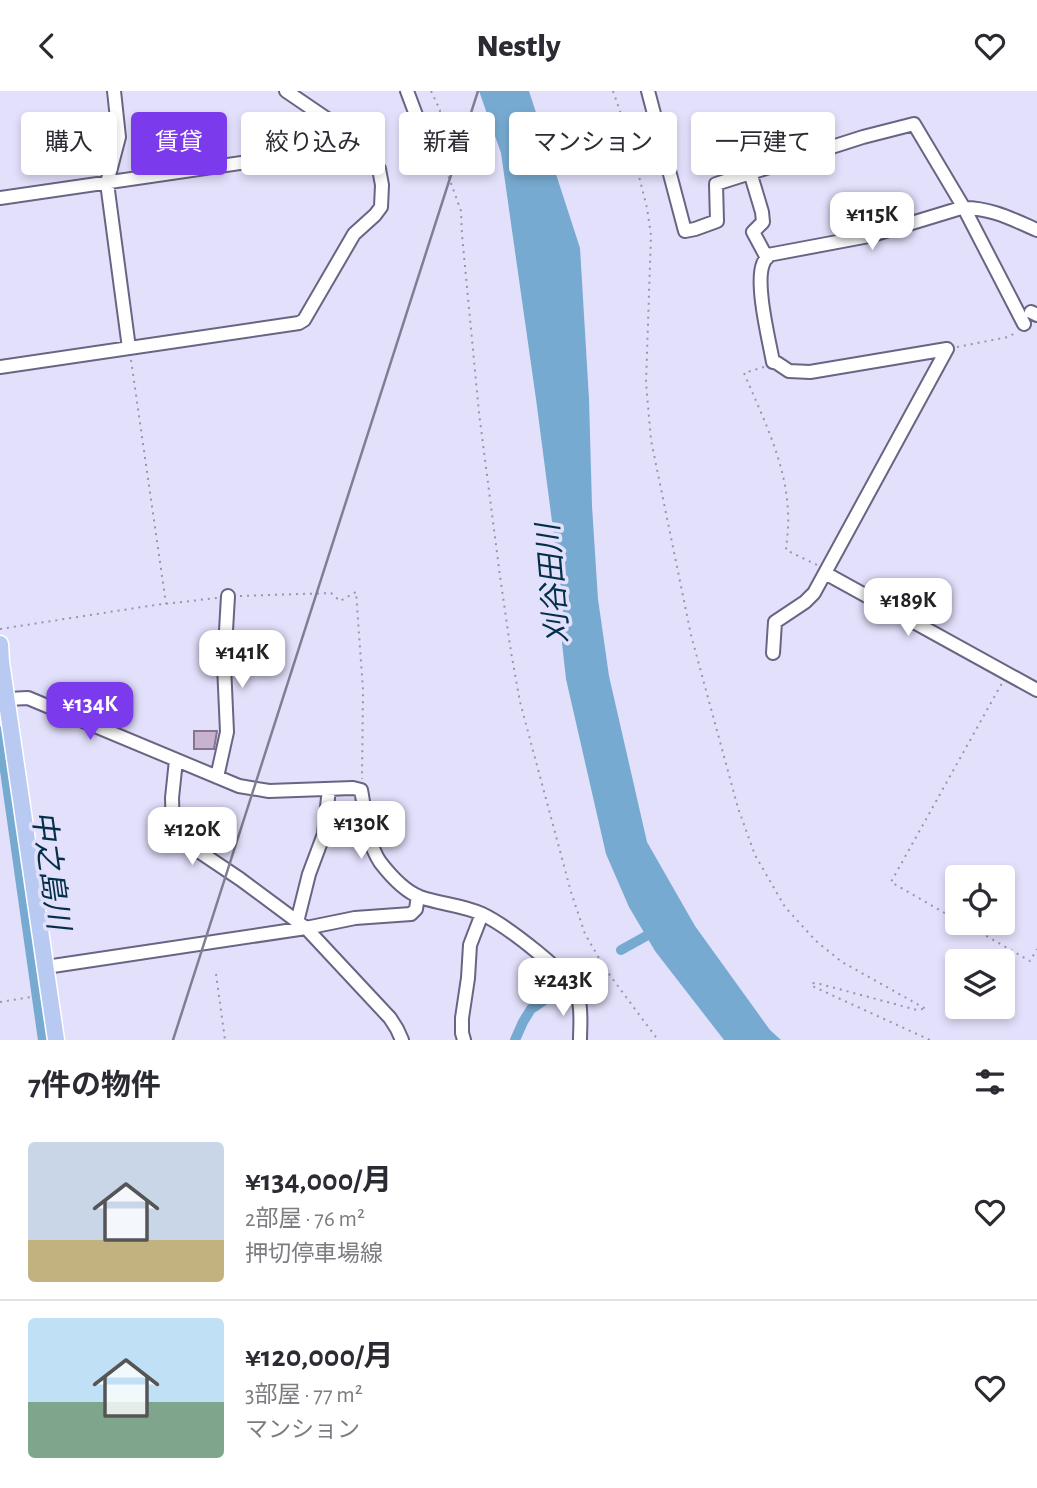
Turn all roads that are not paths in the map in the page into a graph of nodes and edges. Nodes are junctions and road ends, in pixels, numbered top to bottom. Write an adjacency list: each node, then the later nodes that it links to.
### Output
1 (114, 91): 12 (street)
2 (286, 91): 5 (street)
3 (407, 91): 6 (street)
4 (648, 91): 10 (street)
5 (317, 112)
6 (418, 112)
7 (835, 146): 14 (street)
8 (241, 163): 12 (street)
9 (380, 175): 18 (street)
10 (742, 175)
11 (751, 175): 16 (street)
12 (107, 183): 13 (street); 18 (street)
13 (0, 198)
14 (964, 208): 15 (street); 16 (street); 17 (street)
15 (1037, 230)
16 (767, 258): 20 (street)
17 (1024, 324)
18 (129, 348): 19 (street)
19 (0, 367)
20 (825, 573): 23 (street); 25 (street)
21 (228, 596): 28 (street)
22 (0, 644): 24 (main road)
23 (773, 653)
24 (1, 662): 26 (main road)
25 (1037, 690)
26 (7, 699): 27 (street); 33 (main road)
27 (176, 760): 28 (street); 32 (street)
28 (217, 777): 29 (street)
29 (329, 789): 30 (street); 32 (street)
30 (418, 896): 31 (street); 32 (street)
31 (482, 914): 36 (street); 37 (street)
32 (302, 925): 33 (street); 35 (street)
33 (46, 967): 34 (main road)
34 (56, 1040)
35 (402, 1040)
36 (464, 1040)
37 (580, 1040)

